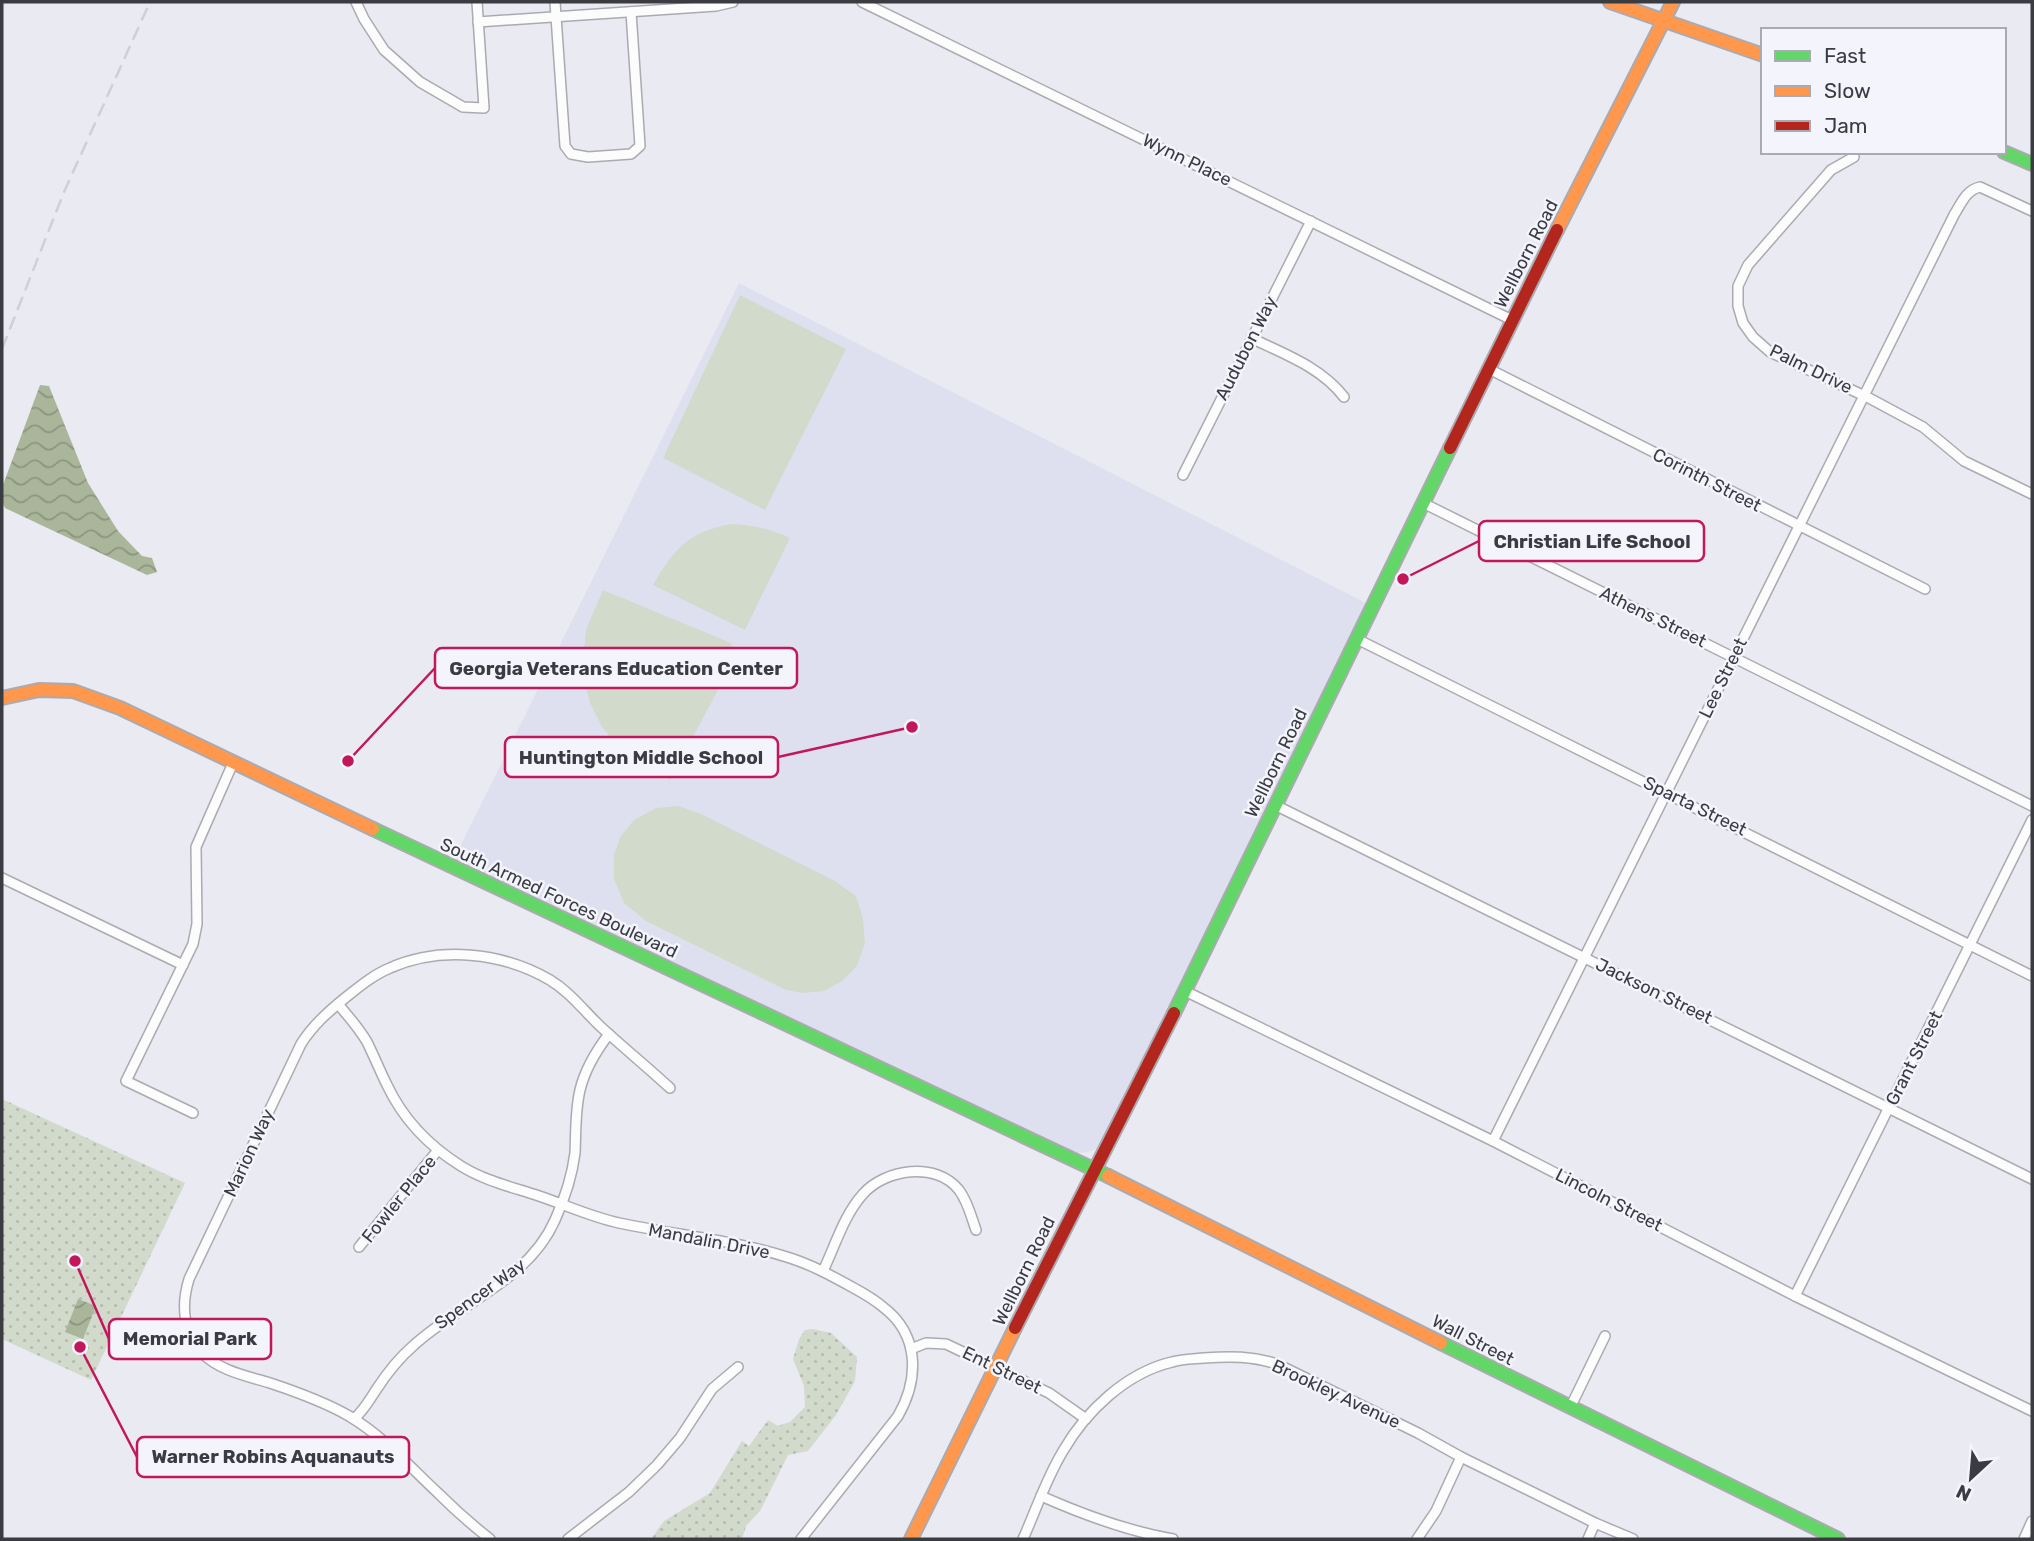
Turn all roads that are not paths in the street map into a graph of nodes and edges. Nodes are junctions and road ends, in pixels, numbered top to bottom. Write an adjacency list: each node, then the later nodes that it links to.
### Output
1 (356, 2): 11 (street)
2 (477, 2): 11 (street)
3 (555, 2): 9 (street)
4 (733, 2): 8 (street)
5 (862, 2): 17 (street, Wynn Place)
6 (1610, 2): 10 (street)
7 (1673, 2): 10 (street, Wellborn Road)
8 (631, 12): 9 (street); 9 (street)
9 (556, 16): 11 (street)
10 (1664, 20): 12 (street); 18 (street, Wellborn Road)
11 (478, 22)
12 (1761, 54)
13 (2006, 153): 15 (street)
14 (1854, 157): 21 (street, Palm Drive)
15 (2032, 164)
16 (2032, 211): 21 (street, Lee Street)
17 (1311, 221): 18 (street, Wynn Place); 19 (street, Audubon Way)
18 (1512, 320): 20 (street, Wellborn Road)
19 (1251, 338): 22 (street); 23 (street, Audubon Way)
20 (1489, 369): 25 (street, Wellborn Road); 26 (street, Corinth Street)
21 (1864, 396): 24 (street, Palm Drive); 26 (street, Lee Street)
22 (1344, 397)
23 (1183, 475)
24 (2032, 494)
25 (1423, 503): 28 (street, Wellborn Road); 29 (street, Athens Street)
26 (1799, 526): 27 (street, Corinth Street); 29 (street, Lee Street)
27 (1925, 589)
28 (1357, 639): 32 (street, Sparta Street); 33 (street, Wellborn Road)
29 (1734, 657): 32 (street, Lee Street); 34 (street, Athens Street)
30 (2, 698): 31 (street, South Armed Forces Boulevard)
31 (233, 763): 39 (street); 49 (street, South Armed Forces Boulevard)
32 (1667, 792): 37 (street, Sparta Street); 38 (street, Lee Street)
33 (1275, 805): 38 (street, Jackson Street); 41 (street, Wellborn Road)
34 (2032, 806)
35 (2032, 820): 37 (street, Grant Street)
36 (2, 878): 39 (street)
37 (1971, 944): 40 (street, Sparta Street); 45 (street, Grant Street)
38 (1584, 957): 45 (street, Jackson Street); 47 (street, Lee Street)
39 (183, 965): 46 (street)
40 (2032, 976)
41 (1185, 991): 47 (street, Lincoln Street); 49 (street, Wellborn Road)
42 (338, 1004): 43 (street, Marion Way); 48 (street, Mandalin Drive); 62 (street, Marion Way)
43 (609, 1034): 44 (street, Marion Way); 51 (street, Spencer Way)
44 (670, 1088)
45 (1889, 1107): 50 (street, Jackson Street); 55 (street, Grant Street)
46 (193, 1113)
47 (1493, 1141): 55 (street, Lincoln Street)
48 (438, 1150): 51 (street, Mandalin Drive); 53 (street, Fowler Place)
49 (1094, 1169): 59 (street, Wellborn Road); 60 (street, Wall Street)
50 (2032, 1179)
51 (561, 1205): 54 (street, Mandalin Drive); 62 (street, Spencer Way)
52 (976, 1230): 54 (street)
53 (359, 1247)
54 (823, 1271): 57 (street, Mandalin Drive)
55 (1795, 1296): 61 (street, Lincoln Street)
56 (1605, 1336): 60 (street)
57 (911, 1349): 59 (street, Ent Street); 70 (street, Mandalin Drive)
58 (738, 1367): 69 (street)
59 (996, 1367): 63 (street, Ent Street); 71 (street, Wellborn Road)
60 (1570, 1408): 77 (street, Wall Street)
61 (2032, 1411)
62 (354, 1419): 68 (street, Marion Way)
63 (1086, 1419): 64 (street, Brookley Avenue); 65 (street, Brookley Avenue)
64 (1461, 1457): 67 (street, Brookley Avenue); 74 (street)
65 (1041, 1496): 72 (street, Brookley Avenue); 73 (street)
66 (2032, 1521): 78 (street)
67 (1595, 1523): 75 (street); 76 (street, Brookley Avenue)
68 (490, 1539)
69 (568, 1539)
70 (801, 1539)
71 (911, 1539)
72 (1023, 1539)
73 (1172, 1539)
74 (1417, 1539)
75 (1588, 1539)
76 (1633, 1539)
77 (1838, 1539)
78 (2024, 1539)

